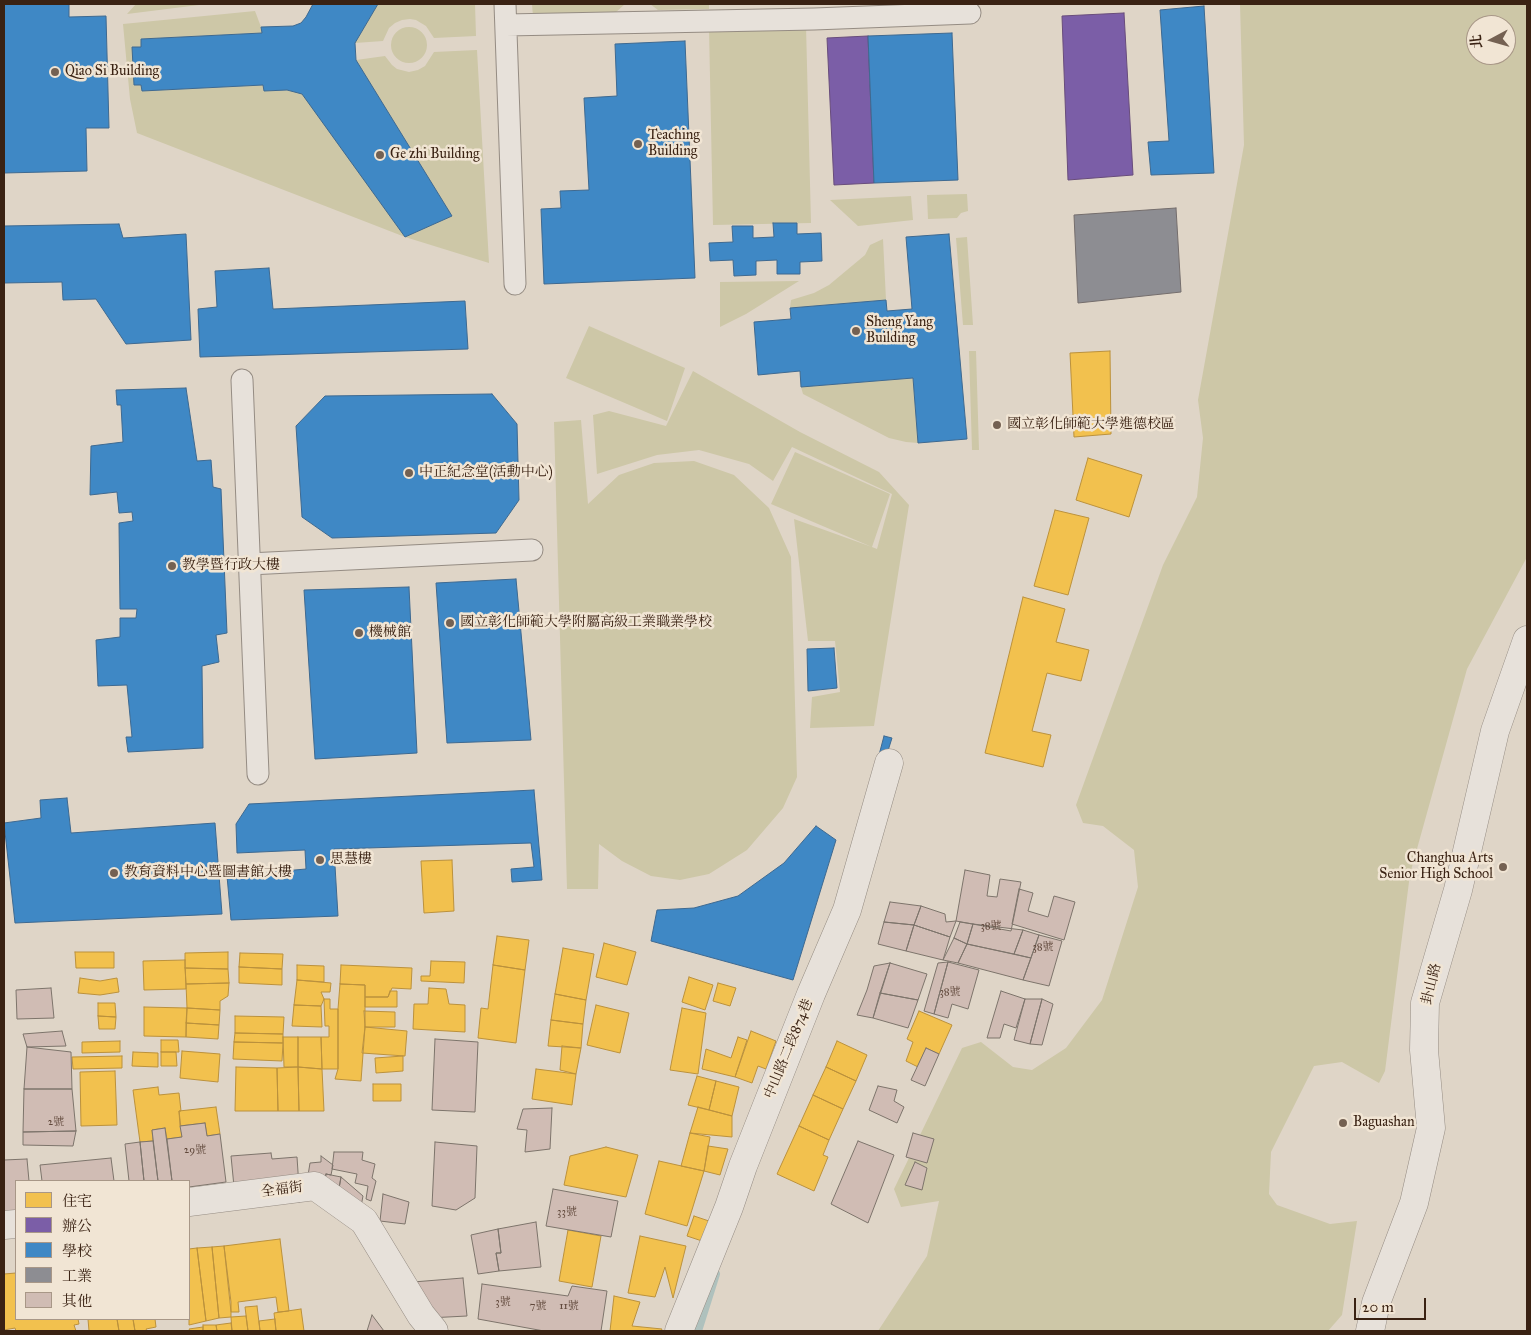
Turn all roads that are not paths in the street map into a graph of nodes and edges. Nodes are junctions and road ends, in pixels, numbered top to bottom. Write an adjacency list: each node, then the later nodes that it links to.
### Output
1 (505, 4): 3 (street)
2 (970, 13): 3 (street)
3 (506, 25): 4 (street)
4 (515, 284)
5 (242, 380): 7 (street)
6 (532, 550): 7 (street)
7 (249, 564): 10 (street)
8 (1527, 640): 14 (street, 卦山路)
9 (889, 763): 13 (street, 中山路二段874巷)
10 (258, 774)
11 (190, 1202): 12 (street, 全福街)
12 (434, 1331)
13 (679, 1331)
14 (1370, 1331)

